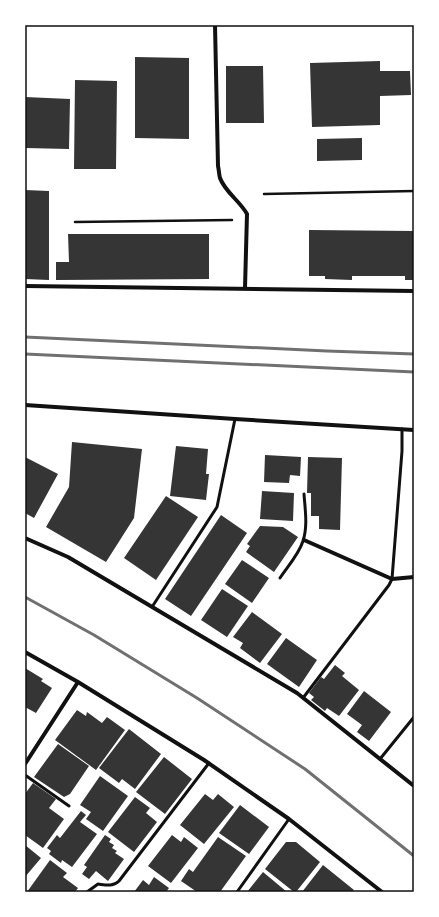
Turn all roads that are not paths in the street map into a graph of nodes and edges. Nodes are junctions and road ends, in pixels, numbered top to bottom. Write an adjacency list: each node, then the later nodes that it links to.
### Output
1 (215, 25): 3 (street)
2 (25, 286): 3 (street)
3 (245, 288): 4 (street)
4 (414, 291)
5 (25, 405): 6 (street)
6 (235, 419): 7 (street); 15 (lane)
7 (402, 429): 8 (street); 14 (lane)
8 (414, 430)
9 (304, 494): 11 (lane)
10 (25, 538): 15 (street)
11 (304, 540): 13 (lane); 14 (street)
12 (414, 577): 14 (street)
13 (280, 578)
14 (392, 578): 18 (lane)
15 (152, 607): 18 (street)
16 (25, 652): 17 (street)
17 (78, 682): 21 (street); 22 (street)
18 (303, 698): 20 (street)
19 (414, 717): 20 (lane)
20 (380, 759): 24 (street)
21 (25, 764)
22 (209, 764): 26 (street); 27 (lane)
23 (25, 775): 25 (lane)
24 (414, 786)
25 (70, 806)
26 (289, 819): 28 (lane); 29 (street)
27 (87, 892)
28 (237, 892)
29 (382, 892)

